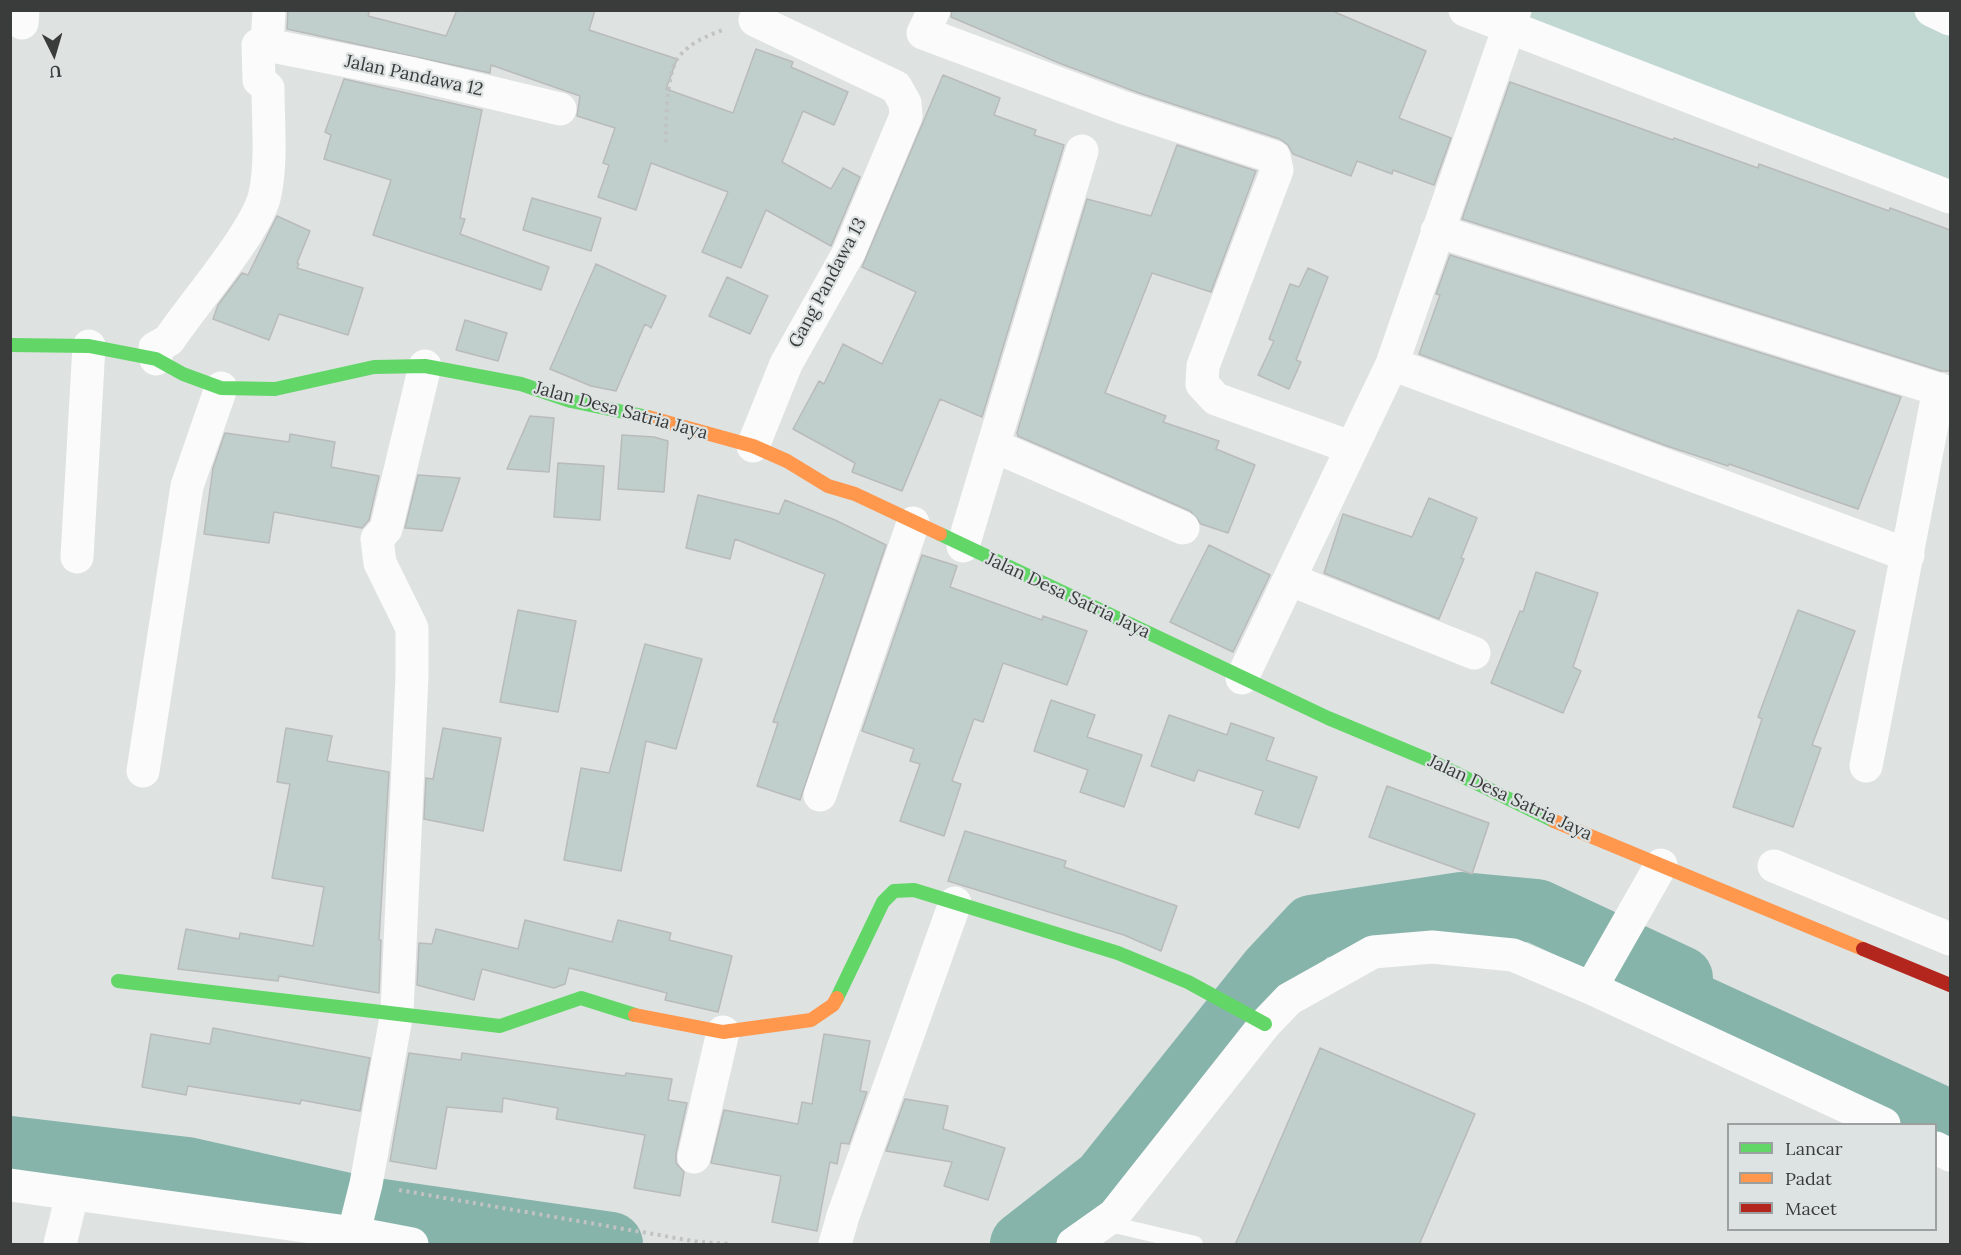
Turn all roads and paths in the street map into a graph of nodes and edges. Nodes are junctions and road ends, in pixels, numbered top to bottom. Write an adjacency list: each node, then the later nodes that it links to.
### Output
1 (269, 10): 8 (street)
2 (934, 10): 23 (street)
3 (1466, 10): 5 (street)
4 (1930, 10): 6 (street)
5 (1513, 19): 12 (street); 13 (street)
6 (1950, 19)
7 (755, 20): 10 (path); 21 (street, Gang Pandawa 13)
8 (267, 45): 9 (street, Jalan Pandawa 12); 16 (street)
9 (560, 109)
10 (666, 142)
11 (1082, 152): 22 (street)
12 (1950, 197)
13 (1437, 231): 17 (street); 20 (street)
14 (10, 345): 15 (street, Jalan Desa Satria Jaya)
15 (89, 346): 16 (street, Jalan Desa Satria Jaya); 28 (street)
16 (156, 359): 19 (street, Jalan Desa Satria Jaya)
17 (1392, 364): 23 (street); 27 (street)
18 (425, 366): 19 (street, Jalan Desa Satria Jaya); 21 (street, Jalan Desa Satria Jaya); 42 (street)
19 (221, 388): 33 (street)
20 (1945, 391): 27 (street)
21 (753, 446): 24 (street, Jalan Desa Satria Jaya)
22 (994, 446): 25 (street); 26 (street)
23 (1350, 447): 29 (street)
24 (914, 523): 26 (street, Jalan Desa Satria Jaya); 34 (street)
25 (1183, 528)
26 (963, 546): 31 (street, Jalan Desa Satria Jaya)
27 (1908, 555): 32 (street)
28 (77, 558)
29 (1290, 580): 30 (street); 31 (street)
30 (1474, 652)
31 (1242, 678): 36 (street, Jalan Desa Satria Jaya)
32 (1866, 766)
33 (143, 771)
34 (820, 795)
35 (1774, 866): 38 (street)
36 (1659, 868): 40 (street, Jalan Desa Satria Jaya); 41 (street)
37 (955, 903): 43 (street); 44 (street); 55 (street)
38 (1950, 939)
39 (118, 981): 42 (street)
40 (1950, 985)
41 (1591, 988): 43 (street); 45 (street)
42 (397, 1012): 44 (street); 47 (street)
43 (1265, 1024): 50 (street)
44 (723, 1032): 46 (street)
45 (1880, 1123)
46 (694, 1157)
47 (366, 1184): 51 (street); 54 (path)
48 (10, 1185): 49 (street)
49 (72, 1195): 51 (street); 52 (street)
50 (1106, 1223): 56 (street); 57 (lane)
51 (353, 1239): 53 (street)
52 (60, 1245)
53 (412, 1245)
54 (732, 1245)
55 (835, 1245)
56 (1073, 1245)
57 (1194, 1245)

